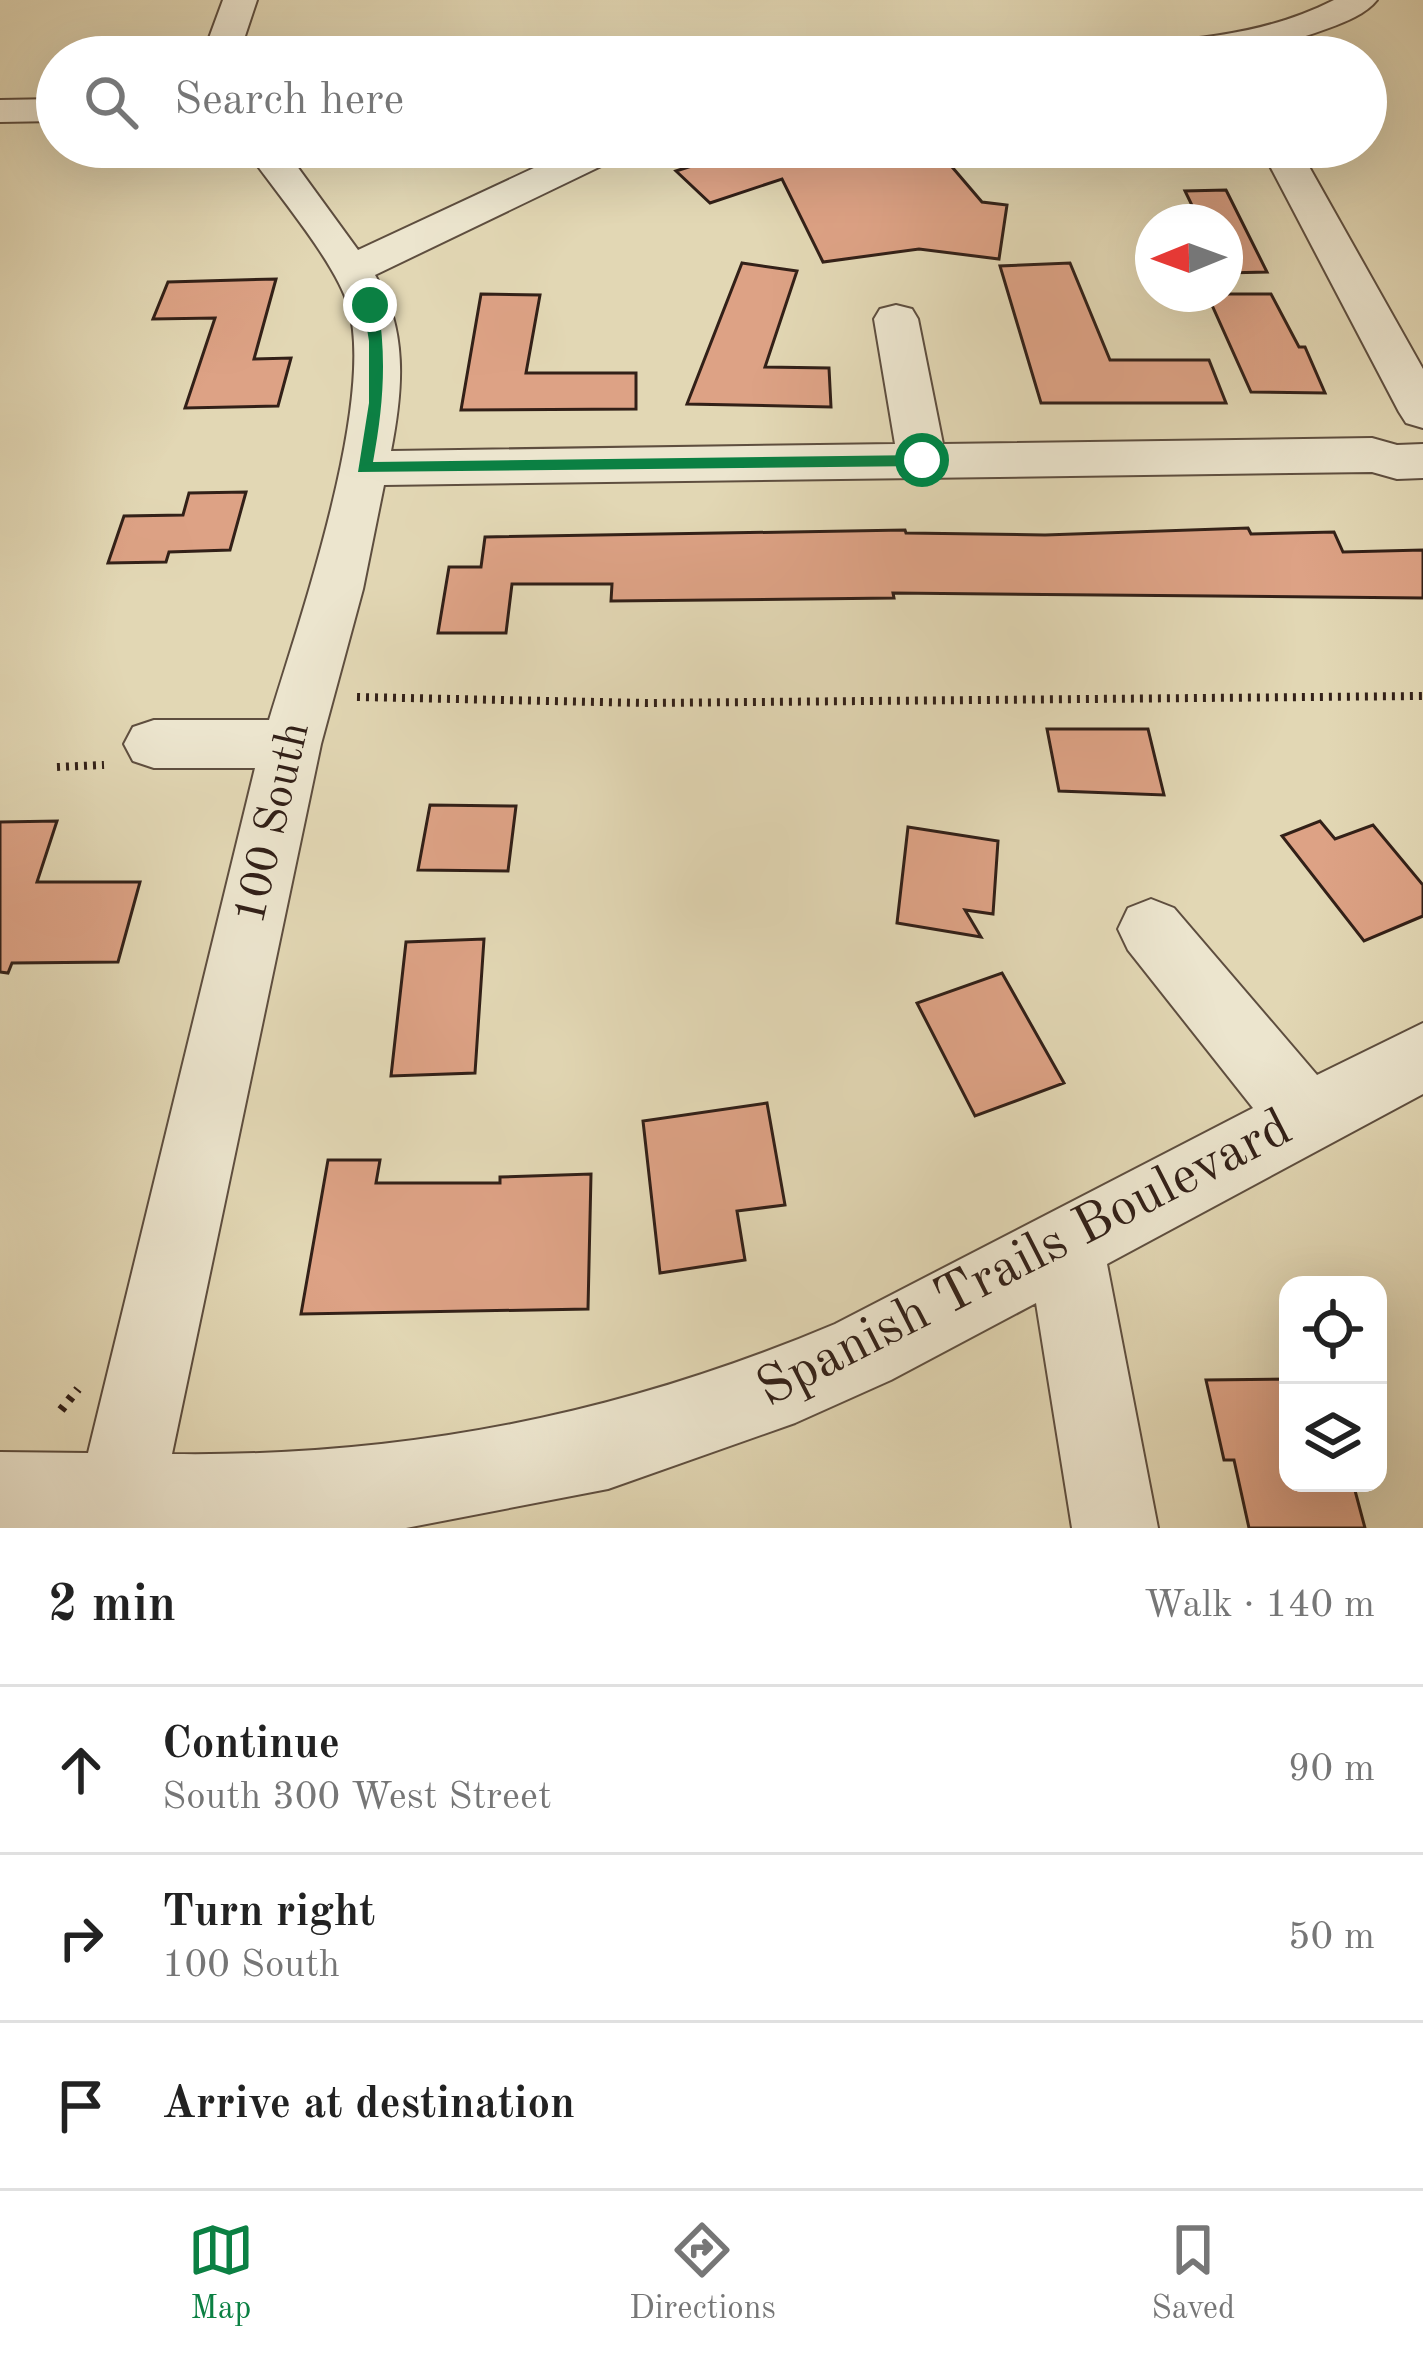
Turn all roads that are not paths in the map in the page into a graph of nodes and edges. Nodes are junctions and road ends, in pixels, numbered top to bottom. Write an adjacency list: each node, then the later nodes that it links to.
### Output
1 (240, 0): 3 (street)
2 (1360, 0): 4 (street)
3 (227, 36)
4 (1276, 36)
5 (0, 110): 6 (street)
6 (36, 110)
7 (278, 168): 10 (street, 100 South)
8 (566, 168): 10 (street)
9 (1290, 168): 12 (street)
10 (351, 270): 15 (street, 100 South)
11 (896, 319): 13 (street)
12 (1423, 412)
13 (922, 460): 14 (street); 15 (street)
14 (1423, 461)
15 (363, 468): 16 (street, 100 South)
16 (291, 744): 17 (street); 23 (street, 100 South)
17 (129, 755)
18 (1151, 929): 20 (street)
19 (1423, 1058): 20 (street, Spanish Trails Boulevard)
20 (1308, 1119): 21 (street, Spanish Trails Boulevard)
21 (1065, 1246): 23 (street, Spanish Trails Boulevard); 24 (street)
22 (0, 1495): 23 (street, Spanish Trails Boulevard)
23 (117, 1513)
24 (1115, 1528)

